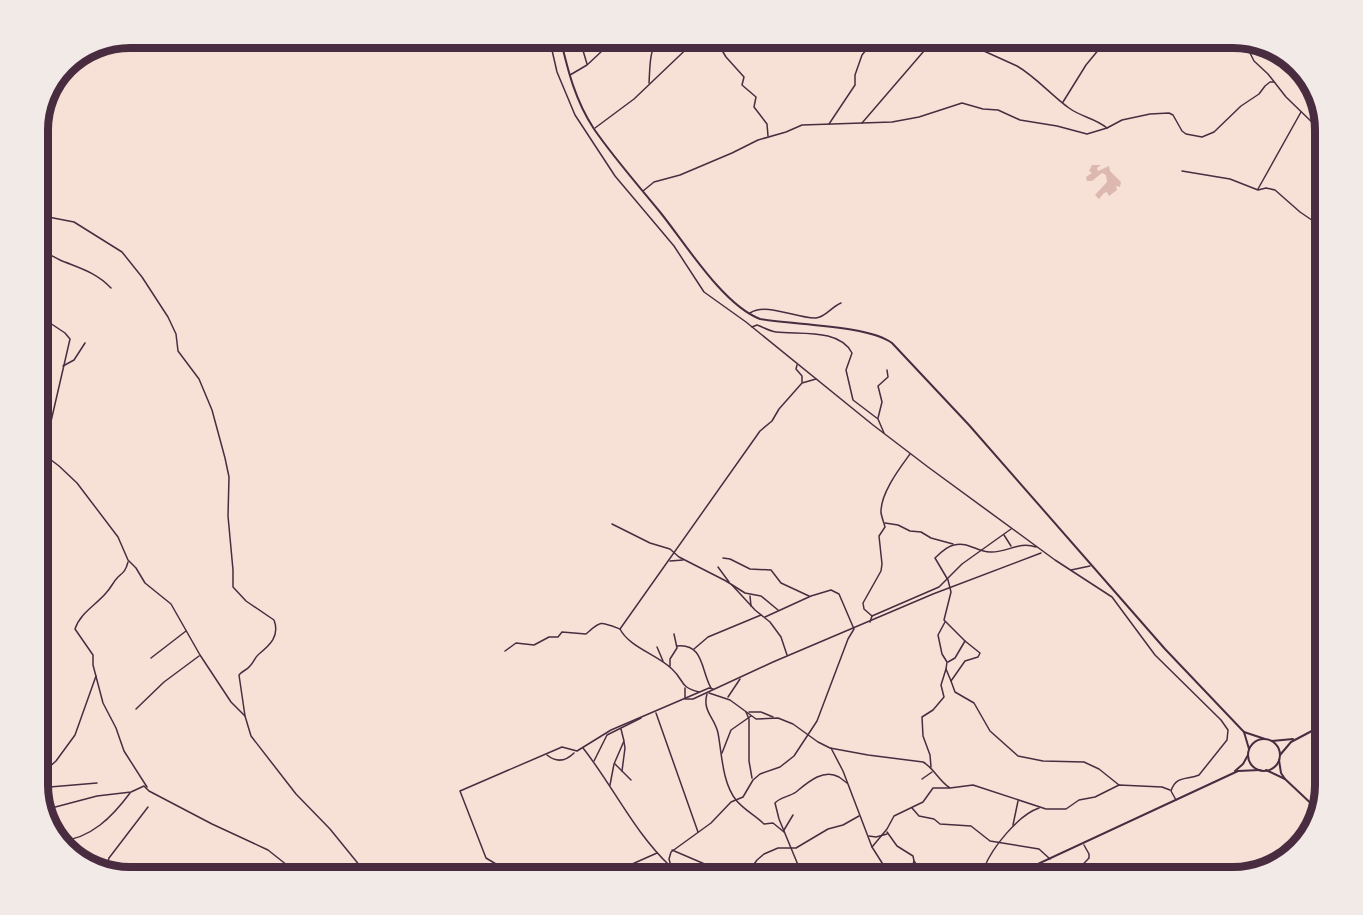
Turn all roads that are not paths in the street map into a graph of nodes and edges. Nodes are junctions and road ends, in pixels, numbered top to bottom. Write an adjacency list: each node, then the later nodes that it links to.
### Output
1 (551, 48): 35 (street)
2 (562, 48): 14 (main road)
3 (582, 48): 13 (street)
4 (606, 48): 13 (street)
5 (654, 48): 16 (street)
6 (720, 48): 24 (street)
7 (868, 48): 20 (street)
8 (927, 48): 19 (street)
9 (979, 48): 17 (street)
10 (1100, 48): 17 (street)
11 (686, 50): 16 (street)
12 (1248, 50): 15 (street)
13 (587, 65): 14 (street)
14 (569, 75): 23 (main road)
15 (1274, 82): 18 (street); 22 (street)
16 (649, 84): 23 (street)
17 (1063, 103): 22 (street)
18 (1301, 111): 21 (street); 26 (street)
19 (862, 123): 20 (street); 22 (street)
20 (829, 124): 24 (street)
21 (1314, 124)
22 (1107, 128)
23 (594, 129): 27 (main road)
24 (768, 136): 27 (street)
25 (1182, 171): 26 (street)
26 (1258, 190): 29 (street)
27 (642, 192): 33 (main road)
28 (48, 216): 108 (street)
29 (1315, 222)
30 (48, 254): 31 (street)
31 (111, 288)
32 (841, 303): 33 (street)
33 (749, 314): 61 (main road)
34 (48, 322): 38 (street)
35 (752, 327): 37 (street); 42 (street)
36 (85, 343): 38 (street)
37 (797, 364): 40 (street); 41 (street)
38 (63, 366): 43 (street)
39 (887, 369): 42 (street)
40 (817, 379): 41 (street); 44 (street)
41 (802, 383): 55 (street)
42 (878, 419): 44 (street)
43 (48, 433)
44 (884, 434): 45 (street)
45 (910, 453): 47 (street); 49 (street)
46 (48, 459): 58 (street)
47 (884, 523): 51 (street); 72 (street)
48 (612, 524): 55 (street)
49 (1012, 528): 50 (street); 53 (street)
50 (1004, 534): 52 (street); 54 (street)
51 (954, 544): 54 (street); 64 (street)
52 (1011, 547): 53 (street); 54 (street)
53 (1038, 548): 56 (street)
54 (981, 551): 64 (street)
55 (674, 552): 59 (street); 60 (street)
56 (1043, 552): 63 (street); 66 (street)
57 (723, 558): 68 (street)
58 (128, 560): 78 (street); 92 (street)
59 (684, 560): 60 (street); 65 (street)
60 (669, 562): 76 (street)
61 (1091, 566): 63 (street); 115 (main road)
62 (718, 567): 65 (street)
63 (1071, 570): 148 (street)
64 (948, 580): 66 (street); 72 (street)
65 (731, 584): 67 (street); 69 (street)
66 (950, 588): 74 (street); 75 (street)
67 (749, 595): 69 (street); 70 (street)
68 (811, 596): 70 (street); 77 (street)
69 (751, 607): 71 (street)
70 (778, 611): 73 (street)
71 (761, 615): 73 (street); 83 (street)
72 (872, 616): 75 (street)
73 (765, 617): 86 (street)
74 (945, 621): 80 (street); 89 (street)
75 (869, 622): 77 (street)
76 (620, 629): 84 (street); 88 (street)
77 (854, 629): 86 (street); 116 (street)
78 (187, 631): 85 (street); 87 (street)
79 (674, 634): 81 (street)
80 (965, 641): 89 (street); 94 (street)
81 (677, 646): 83 (street); 90 (street)
82 (657, 647): 88 (street)
83 (693, 649): 96 (street)
84 (505, 651)
85 (200, 655): 104 (street); 108 (street)
86 (788, 656): 93 (street)
87 (151, 658)
88 (663, 662): 90 (street)
89 (947, 662): 91 (street)
90 (670, 666): 95 (street)
91 (946, 669): 94 (street); 131 (street)
92 (96, 676): 130 (street); 147 (street)
93 (740, 678): 97 (street); 101 (street)
94 (951, 681): 143 (street)
95 (685, 688): 98 (street); 102 (street)
96 (711, 688): 97 (street); 98 (street)
97 (714, 690): 99 (street)
98 (700, 692): 102 (street)
99 (708, 693): 100 (street); 101 (street); 103 (street)
100 (700, 696): 102 (street); 103 (street)
101 (728, 698): 105 (street)
102 (685, 699): 106 (street)
103 (705, 701): 126 (street)
104 (136, 709)
105 (744, 709): 107 (street); 112 (street)
106 (656, 712): 110 (street); 163 (street)
107 (748, 712): 109 (street); 111 (street)
108 (245, 716): 180 (street)
109 (752, 716): 111 (street); 112 (street)
110 (643, 717): 113 (street); 122 (street)
111 (774, 718): 116 (street)
112 (749, 719): 126 (street); 140 (street)
113 (620, 729): 119 (street); 128 (street)
114 (1315, 729): 117 (main road)
115 (1244, 732): 118 (main road); 123 (main road)
116 (808, 734): 121 (street); 140 (street)
117 (1299, 737): 120 (main road); 127 (main road)
118 (1265, 739): 120 (main road); 123 (main road)
119 (624, 741): 129 (street); 134 (street)
120 (1271, 741): 127 (main road)
121 (830, 747): 131 (street); 142 (street)
122 (583, 748): 124 (street); 128 (street)
123 (1249, 751): 132 (main road); 136 (main road)
124 (575, 752): 125 (street); 125 (street)
125 (547, 754): 181 (street)
126 (722, 754): 150 (street)
127 (1279, 759): 133 (main road); 138 (main road)
128 (593, 761): 144 (street)
129 (614, 764): 134 (street); 144 (street)
130 (48, 768)
131 (931, 768): 135 (street)
132 (1260, 770): 133 (main road); 136 (main road)
133 (1266, 770): 138 (main road)
134 (622, 771): 139 (street)
135 (933, 772): 137 (street); 146 (street)
136 (1233, 773): 152 (main road)
137 (922, 779)
138 (1285, 779): 153 (main road)
139 (631, 780)
140 (753, 780): 150 (street)
141 (97, 783): 145 (street)
142 (847, 783): 159 (street); 162 (street)
143 (1119, 785): 148 (street); 157 (street)
144 (610, 786): 173 (street)
145 (48, 787)
146 (950, 788): 151 (street); 156 (street)
147 (149, 790): 149 (street); 179 (street)
148 (1171, 791): 152 (street)
149 (131, 792): 155 (street); 167 (street)
150 (736, 800): 162 (street); 163 (street)
151 (1018, 800): 157 (street); 160 (street)
152 (1176, 800): 169 (main road)
153 (1312, 805)
154 (148, 807): 176 (street)
155 (52, 808)
156 (912, 808): 161 (street); 168 (street)
157 (1046, 809): 160 (street)
158 (793, 815): 162 (street)
159 (860, 816): 166 (street); 172 (street)
160 (1012, 828): 168 (street)
161 (887, 829): 164 (street); 165 (street)
162 (784, 831): 172 (street)
163 (698, 832): 171 (street)
164 (883, 834): 165 (street); 166 (street); 170 (street)
165 (888, 835): 175 (street)
166 (868, 836): 170 (street)
167 (69, 840)
168 (1001, 842): 174 (street); 190 (street)
169 (1083, 844): 174 (main road); 192 (street)
170 (872, 847): 187 (street)
171 (672, 850): 178 (street); 183 (street)
172 (791, 850): 177 (street); 184 (street)
173 (658, 853): 178 (street); 182 (street)
174 (1050, 859): 191 (main road)
175 (914, 861): 188 (street); 189 (street)
176 (107, 863)
177 (797, 863): 185 (street); 186 (street)
178 (671, 866)
179 (289, 867)
180 (360, 867)
181 (501, 867)
182 (627, 867)
183 (708, 867)
184 (753, 867)
185 (796, 867)
186 (799, 867)
187 (884, 867)
188 (912, 867)
189 (918, 867)
190 (985, 867)
191 (1033, 867)
192 (1081, 867)

